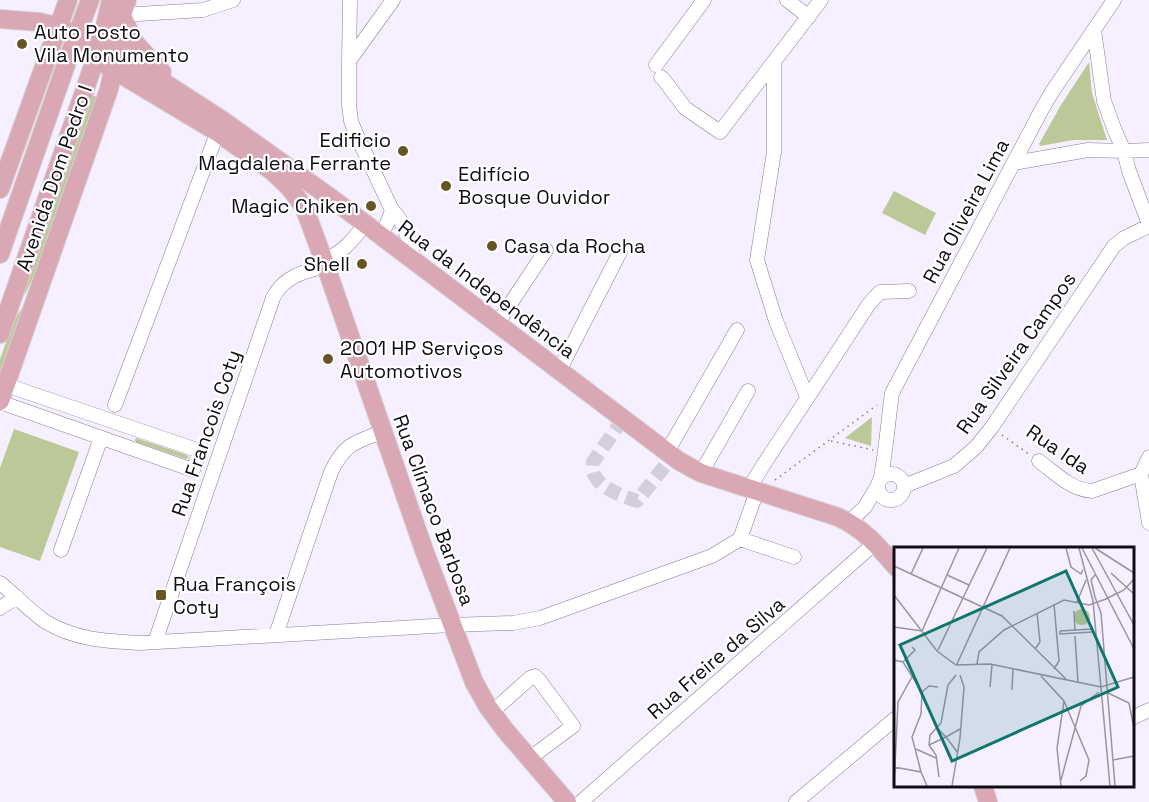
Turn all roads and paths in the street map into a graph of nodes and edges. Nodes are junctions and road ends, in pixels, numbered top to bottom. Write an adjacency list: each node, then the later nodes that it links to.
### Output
1 (68, 0): 13 (main road)
2 (90, 0): 15 (main road, Avenida Dom Pedro I)
3 (233, 0): 10 (street)
4 (350, 0): 17 (street)
5 (393, 0): 17 (street)
6 (704, 0): 18 (street)
7 (787, 0): 11 (street)
8 (821, 0): 11 (street)
9 (1114, 0): 14 (street, Rua Oliveira Lima)
10 (119, 4): 16 (main road, Avenida Dom Pedro I); 19 (main road)
11 (809, 17): 18 (street)
12 (0, 20): 13 (main road)
13 (58, 26): 15 (main road); 24 (main road)
14 (1094, 30): 21 (street); 23 (street, Rua Oliveira Lima)
15 (77, 37): 16 (main road); 33 (main road, Avenida Dom Pedro I)
16 (106, 56): 19 (main road, Rua da Independência); 20 (main road, Rua da Independência); 36 (main road, Avenida Dom Pedro I); 38 (main road, Avenida Dom Pedro I)
17 (349, 61): 27 (street)
18 (774, 62): 46 (street)
19 (186, 96): 20 (main road, Rua da Independência)
20 (219, 126): 25 (main road, Rua da Independência); 26 (main road, Rua da Independência); 47 (street)
21 (1124, 150): 22 (street); 23 (street); 29 (street)
22 (1149, 150)
23 (1014, 163): 45 (street, Rua Oliveira Lima)
24 (0, 189)
25 (331, 198): 26 (main road); 28 (main road, Rua da Independência)
26 (304, 207): 35 (main road, Rua Clímaco Barbosa)
27 (392, 210): 30 (street); 34 (street)
28 (365, 225): 30 (main road, Rua da Independência); 35 (street, Rua Francois Coty)
29 (1149, 225): 49 (street, Rua Silveira Campos)
30 (380, 236): 34 (main road, Rua da Independência)
31 (546, 250): 39 (street)
32 (620, 252): 42 (street)
33 (0, 254)
34 (416, 263): 39 (main road, Rua da Independência)
35 (325, 264): 52 (main road, Rua Clímaco Barbosa); 80 (street, Rua Francois Coty)
36 (44, 277): 38 (main road); 44 (main road, Avenida Dom Pedro I)
37 (909, 291): 46 (street)
38 (7, 315): 41 (main road, Avenida Dom Pedro I)
39 (497, 324): 42 (main road, Rua da Independência)
40 (737, 330): 56 (street)
41 (0, 334)
42 (560, 371): 56 (main road, Rua da Independência)
43 (748, 391): 60 (street)
44 (1, 393): 48 (street); 51 (street)
45 (892, 393): 54 (path); 57 (street, Rua Oliveira Lima)
46 (807, 397): 64 (street)
47 (115, 405)
48 (92, 414): 50 (street); 51 (street)
49 (992, 427): 59 (path, Rua Ida); 63 (street, Rua Silveira Campos)
50 (131, 428): 55 (street); 55 (street)
51 (86, 432): 53 (street)
52 (382, 432): 78 (main road, Rua Clímaco Barbosa); 79 (street)
53 (102, 438): 55 (street); 72 (street)
54 (830, 440): 57 (path); 65 (path)
55 (125, 446)
56 (667, 452): 60 (main road, Rua da Independência)
57 (886, 452): 62 (street, Rua Oliveira Lima)
58 (1149, 457): 61 (street)
59 (1038, 461): 61 (street, Rua Ida)
60 (701, 473): 64 (main road, Rua da Independência)
61 (1141, 474): 69 (street)
62 (883, 479): 63 (street); 66 (street); 67 (street)
63 (904, 486): 66 (street)
64 (754, 490): 65 (main road, Rua da Independência); 70 (street)
65 (775, 497): 68 (main road, Rua da Independência)
66 (887, 500): 67 (street)
67 (865, 507): 68 (street)
68 (849, 522): 71 (main road, Rua da Independência)
69 (1149, 523)
70 (740, 539): 73 (street); 78 (street)
71 (875, 543): 74 (main road, Rua da Independência); 88 (street, Rua Freire da Silva)
72 (61, 550)
73 (794, 556)
74 (894, 565)
75 (0, 583): 76 (street)
76 (17, 597): 77 (street); 80 (street)
77 (0, 608)
78 (451, 625): 79 (street); 82 (main road, Rua Clímaco Barbosa)
79 (276, 636): 80 (street)
80 (155, 642)
81 (1149, 710): 83 (street)
82 (492, 712): 85 (main road, Rua Clímaco Barbosa); 85 (street)
83 (1134, 717)
84 (894, 720): 89 (street)
85 (530, 758): 87 (main road, Rua Clímaco Barbosa)
86 (983, 787): 90 (main road)
87 (567, 802)
88 (582, 802)
89 (796, 802)
90 (988, 802)

